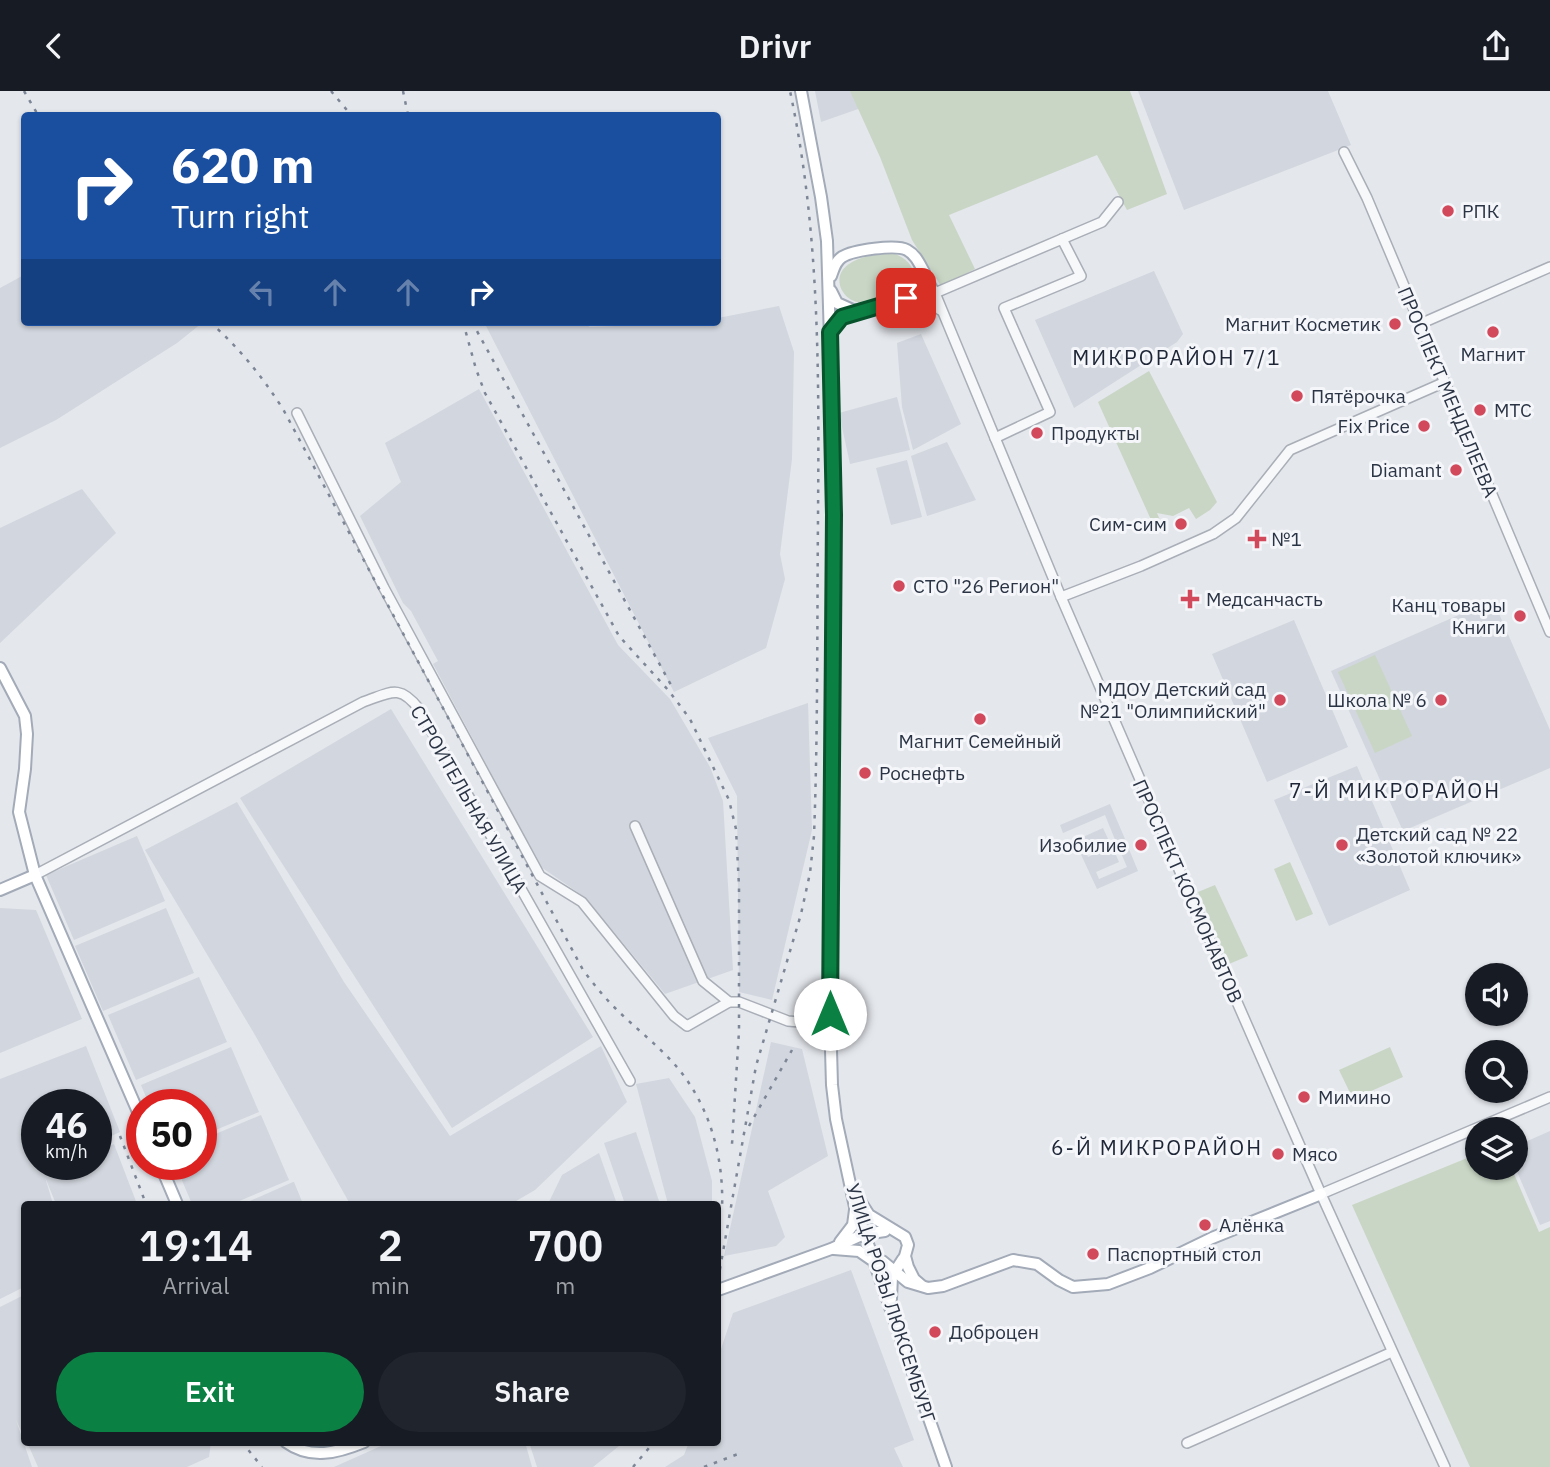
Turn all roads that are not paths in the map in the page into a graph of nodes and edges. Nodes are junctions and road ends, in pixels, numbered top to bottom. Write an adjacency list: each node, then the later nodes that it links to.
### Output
1 (801, 91): 5 (main road, УЛИЦА РОЗЫ ЛЮКСЕМБУРГ)
2 (1344, 152): 14 (street, ПРОСПЕКТ МЕНДЕЛЕЕВА)
3 (1118, 202): 4 (street)
4 (1062, 239): 10 (street); 18 (street)
5 (827, 241): 6 (main road); 9 (main road, УЛИЦА РОЗЫ ЛЮКСЕМБУРГ)
6 (849, 254): 8 (main road); 9 (main road)
7 (1550, 267): 14 (street)
8 (924, 272): 10 (street, ПРОСПЕКТ КОСМОНАВТОВ); 11 (main road)
9 (828, 284): 13 (main road); 15 (main road, УЛИЦА РОЗЫ ЛЮКСЕМБУРГ)
10 (935, 293): 12 (street, ПРОСПЕКТ КОСМОНАВТОВ)
11 (911, 296): 12 (street); 13 (main road)
12 (941, 310): 18 (street, ПРОСПЕКТ КОСМОНАВТОВ)
13 (858, 311): 15 (main road)
14 (1420, 324): 16 (street, ПРОСПЕКТ МЕНДЕЛЕЕВА)
15 (830, 332): 26 (main road, УЛИЦА РОЗЫ ЛЮКСЕМБУРГ)
16 (1445, 382): 19 (street); 20 (street, ПРОСПЕКТ МЕНДЕЛЕЕВА)
17 (297, 413): 25 (street)
18 (995, 438): 19 (street, ПРОСПЕКТ КОСМОНАВТОВ)
19 (1061, 597): 32 (street, ПРОСПЕКТ КОСМОНАВТОВ)
20 (1550, 632)
21 (0, 668): 23 (main road)
22 (635, 826): 25 (street)
23 (35, 876): 24 (main road, СТРОИТЕЛЬНАЯ УЛИЦА); 27 (street, СТРОИТЕЛЬНАЯ УЛИЦА); 28 (main road)
24 (0, 890)
25 (729, 1002): 26 (street)
26 (830, 1014): 31 (main road, УЛИЦА РОЗЫ ЛЮКСЕМБУРГ)
27 (630, 1081)
28 (128, 1089)
29 (1550, 1097): 32 (street)
30 (167, 1180): 33 (main road)
31 (853, 1190): 34 (main road, УЛИЦА РОЗЫ ЛЮКСЕМБУРГ); 35 (main road)
32 (1321, 1194): 42 (main road); 44 (street, ПРОСПЕКТ КОСМОНАВТОВ)
33 (176, 1201)
34 (855, 1207): 36 (main road, УЛИЦА РОЗЫ ЛЮКСЕМБУРГ); 37 (main road)
35 (890, 1231): 36 (main road); 38 (main road); 39 (main road)
36 (864, 1234): 37 (main road); 39 (main road, УЛИЦА РОЗЫ ЛЮКСЕМБУРГ)
37 (834, 1248): 39 (main road); 41 (main road)
38 (904, 1257): 39 (main road); 40 (main road); 42 (main road)
39 (877, 1260): 40 (main road); 43 (main road, УЛИЦА РОЗЫ ЛЮКСЕМБУРГ)
40 (894, 1272): 42 (main road); 43 (main road)
41 (721, 1289)
42 (928, 1289)
43 (892, 1308): 48 (main road, УЛИЦА РОЗЫ ЛЮКСЕМБУРГ)
44 (1392, 1352): 45 (street); 49 (street, ПРОСПЕКТ КОСМОНАВТОВ)
45 (1187, 1443)
46 (291, 1446): 47 (main road)
47 (352, 1446)
48 (946, 1467)
49 (1445, 1467)

